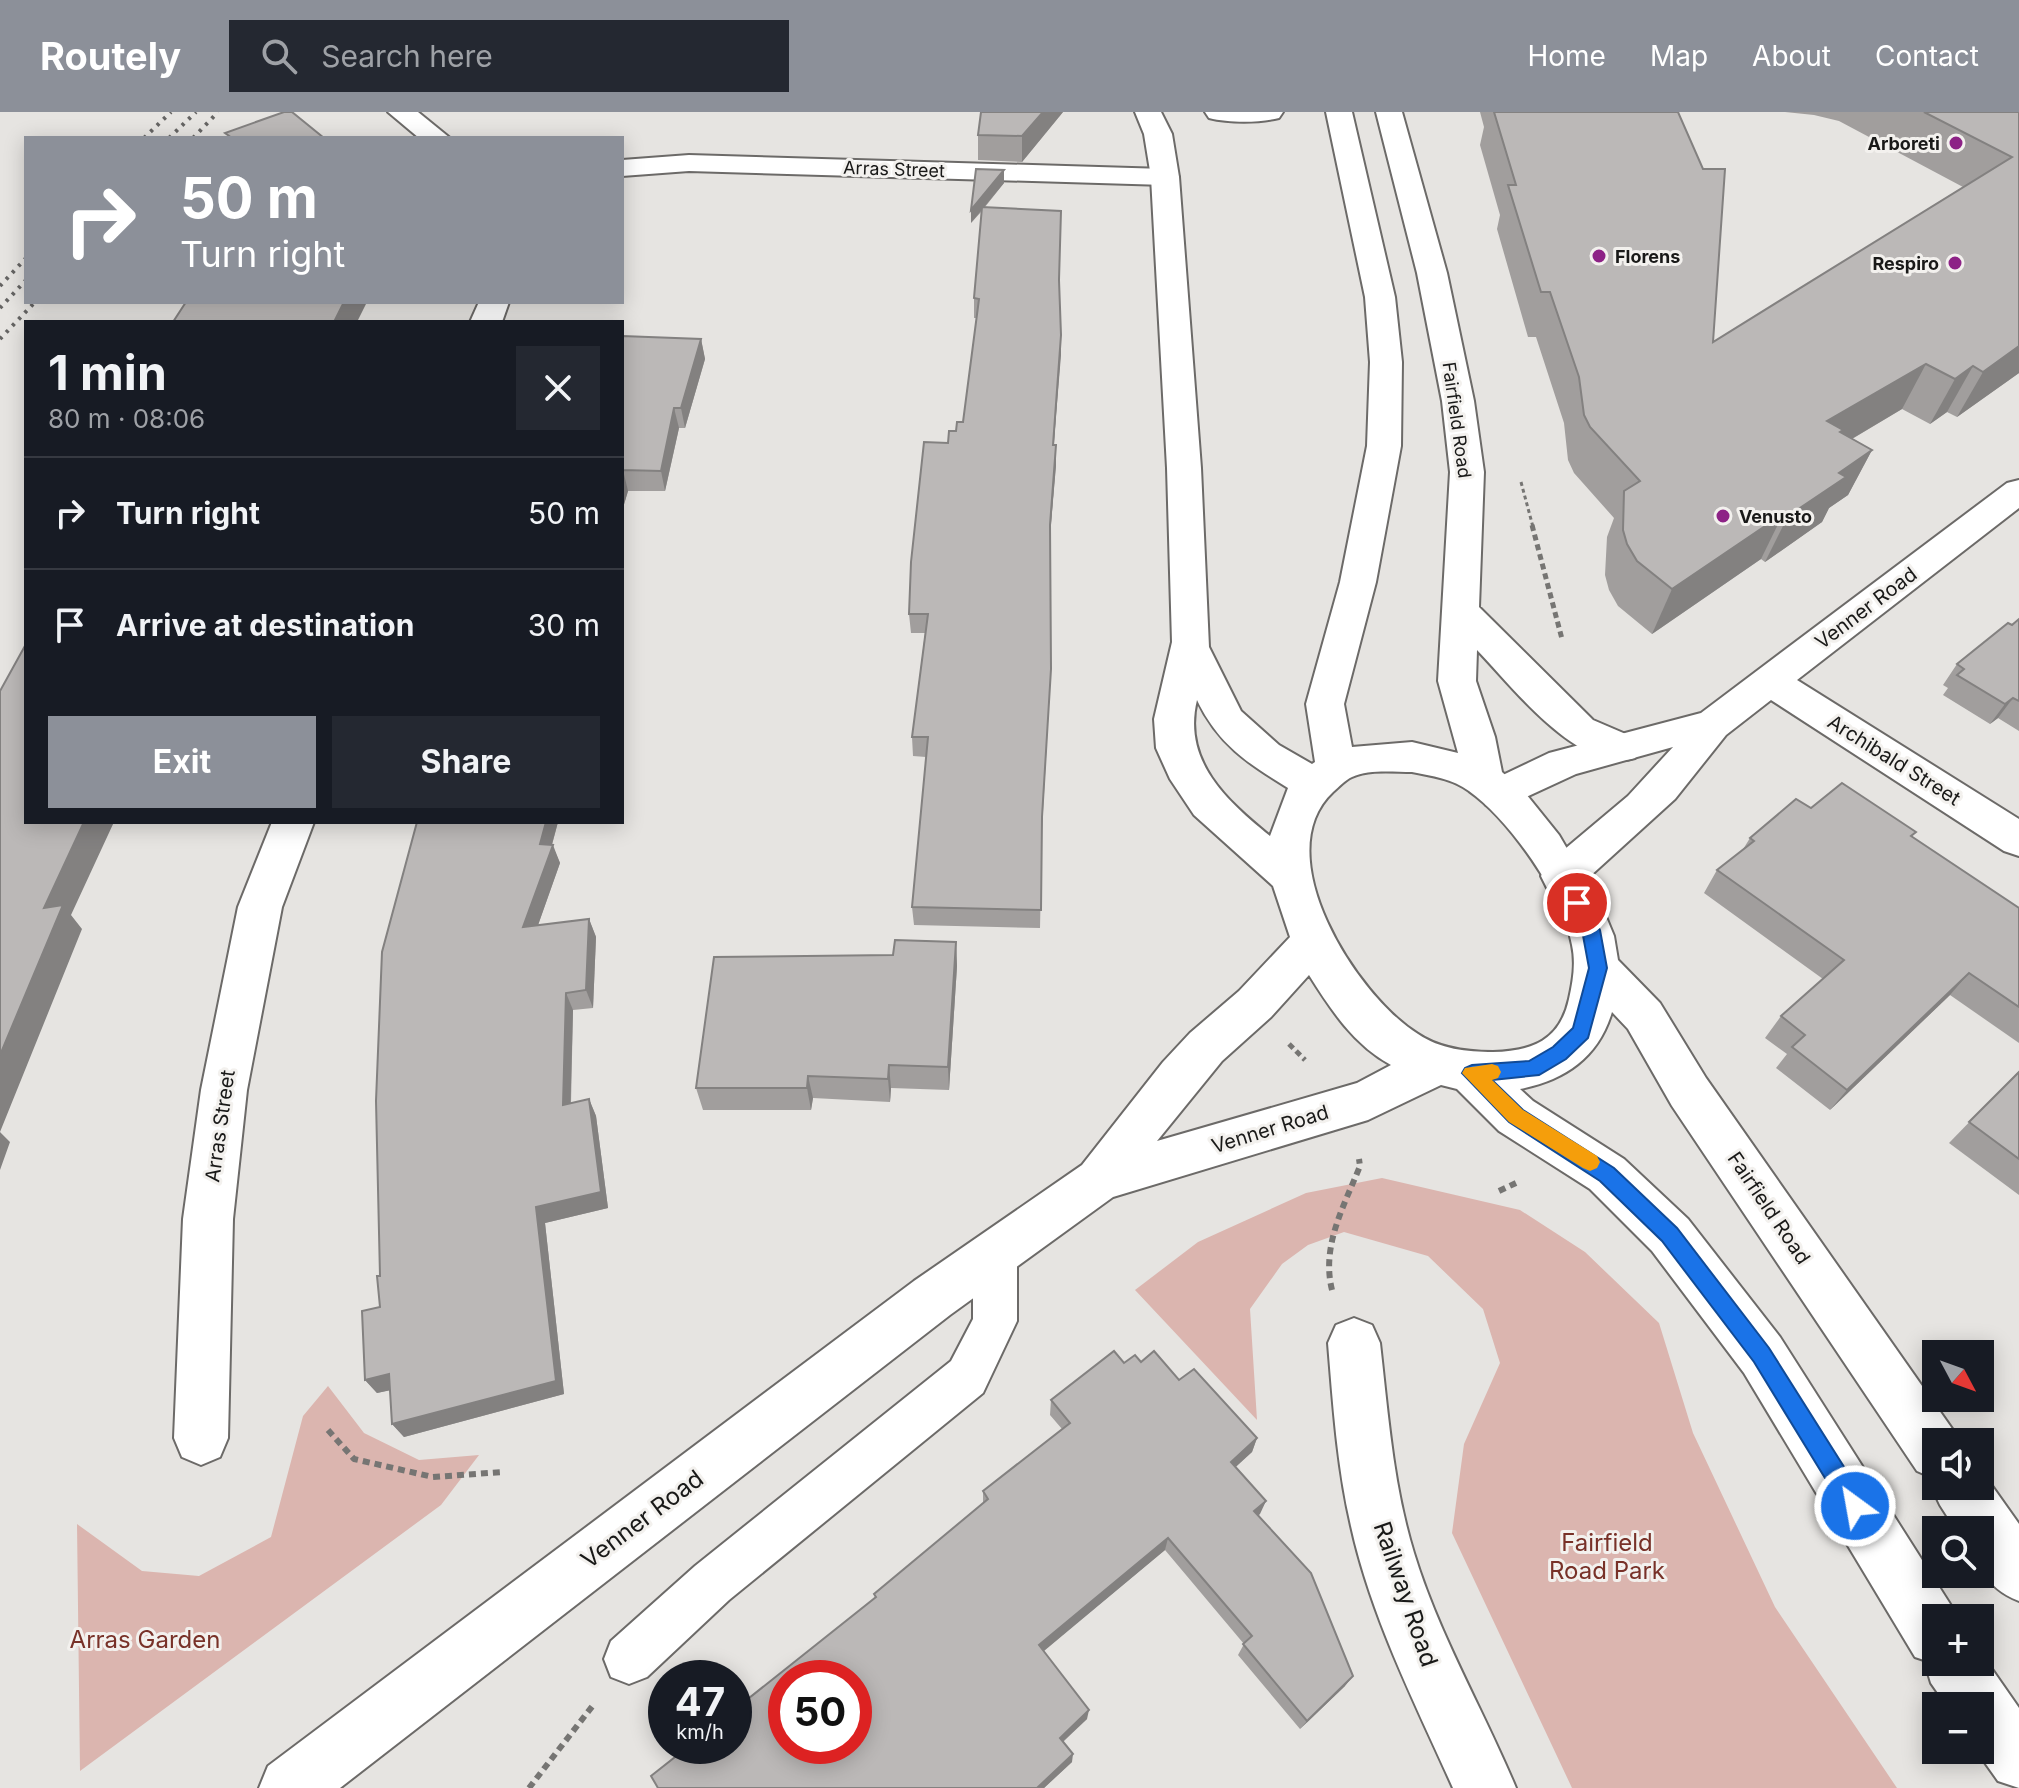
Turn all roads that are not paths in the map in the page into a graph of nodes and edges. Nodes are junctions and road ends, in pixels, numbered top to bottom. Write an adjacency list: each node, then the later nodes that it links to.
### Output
1 (401, 112): 7 (street)
2 (1148, 112): 9 (street)
3 (1218, 112): 4 (street)
4 (1270, 112)
5 (1339, 112): 16 (street)
6 (1389, 112): 11 (street, Fairfield Road)
7 (433, 136)
8 (624, 168): 9 (street, Arras Street)
9 (1165, 177): 12 (street)
10 (2019, 491): 13 (street, Venner Road)
11 (1460, 610): 15 (street); 17 (street, Fairfield Road)
12 (1191, 648): 16 (street); 21 (street)
13 (1770, 681): 14 (street, Venner Road); 19 (street, Archibald Street)
14 (1712, 725): 15 (street, Venner Road); 20 (street, Venner Road)
15 (1621, 748): 17 (street, Venner Road)
16 (1325, 776): 17 (street); 21 (street)
17 (1492, 787): 20 (street)
18 (292, 824): 29 (street, Arras Street)
19 (2019, 840)
20 (1562, 876): 23 (street)
21 (1292, 877): 22 (street)
22 (1313, 941): 24 (street); 25 (street, Venner Road)
23 (1598, 968): 24 (street); 28 (street, Fairfield Road)
24 (1454, 1069): 25 (street, Venner Road); 32 (street)
25 (1099, 1180): 26 (street, Venner Road)
26 (995, 1252): 33 (lane); 36 (street, Venner Road)
27 (1354, 1343): 37 (street, Railway Road)
28 (1922, 1432)
29 (201, 1438)
30 (1969, 1500): 31 (street)
31 (2019, 1573)
32 (1922, 1613)
33 (629, 1659)
34 (1962, 1676): 35 (street)
35 (2019, 1760)
36 (290, 1788)
37 (1485, 1788)

